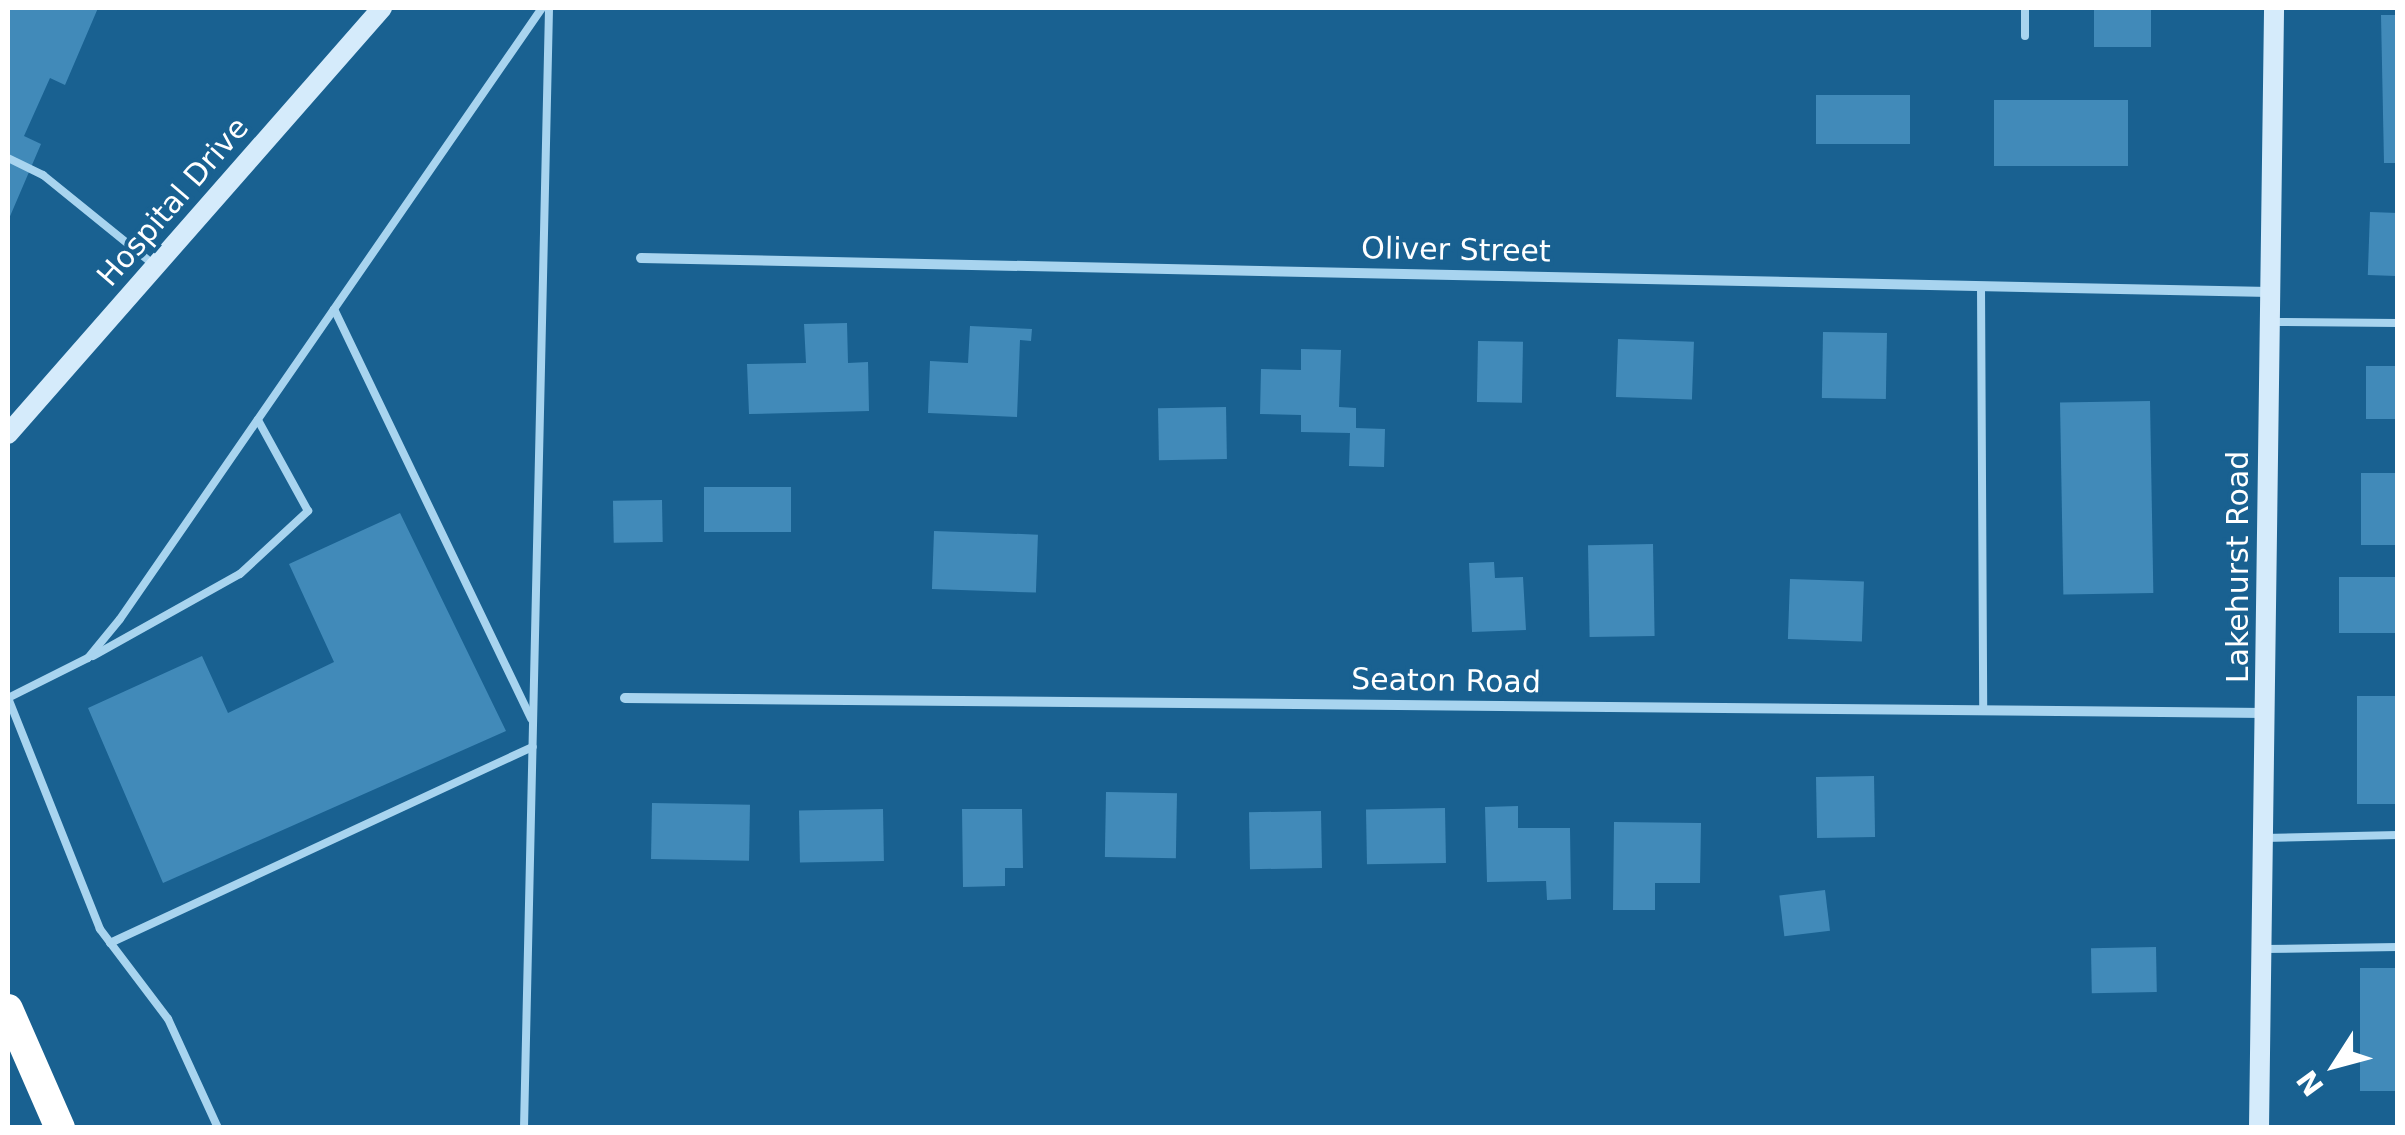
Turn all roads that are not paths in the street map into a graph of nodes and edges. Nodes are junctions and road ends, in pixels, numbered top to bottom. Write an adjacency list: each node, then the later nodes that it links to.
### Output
1 (382, 8): 9 (main road, Hospital Drive)
2 (542, 8): 12 (lane)
3 (550, 8): 21 (lane)
4 (2025, 8): 6 (lane)
5 (2274, 8): 11 (main road, Lakehurst Road)
6 (2025, 36)
7 (8, 158): 9 (lane)
8 (641, 258): 10 (street, Oliver Street)
9 (156, 266): 16 (main road, Hospital Drive)
10 (1981, 286): 11 (street, Oliver Street); 19 (lane)
11 (2270, 292): 13 (main road, Lakehurst Road)
12 (334, 309): 15 (lane); 21 (lane)
13 (2270, 322): 14 (lane); 20 (main road, Lakehurst Road)
14 (2398, 323)
15 (258, 420): 17 (lane); 17 (lane)
16 (8, 434)
17 (88, 658): 25 (lane)
18 (624, 698): 19 (street, Seaton Road)
19 (1983, 712): 20 (street, Seaton Road)
20 (2266, 714): 24 (main road, Lakehurst Road)
21 (533, 724): 22 (lane)
22 (533, 748): 25 (lane); 31 (lane)
23 (2398, 835): 24 (lane)
24 (2263, 838): 27 (main road, Lakehurst Road)
25 (110, 943): 30 (lane)
26 (2398, 947): 27 (lane)
27 (2262, 949): 32 (main road, Lakehurst Road)
28 (8, 1009): 29 (highway)
29 (60, 1128)
30 (218, 1128)
31 (524, 1128)
32 (2258, 1128)

